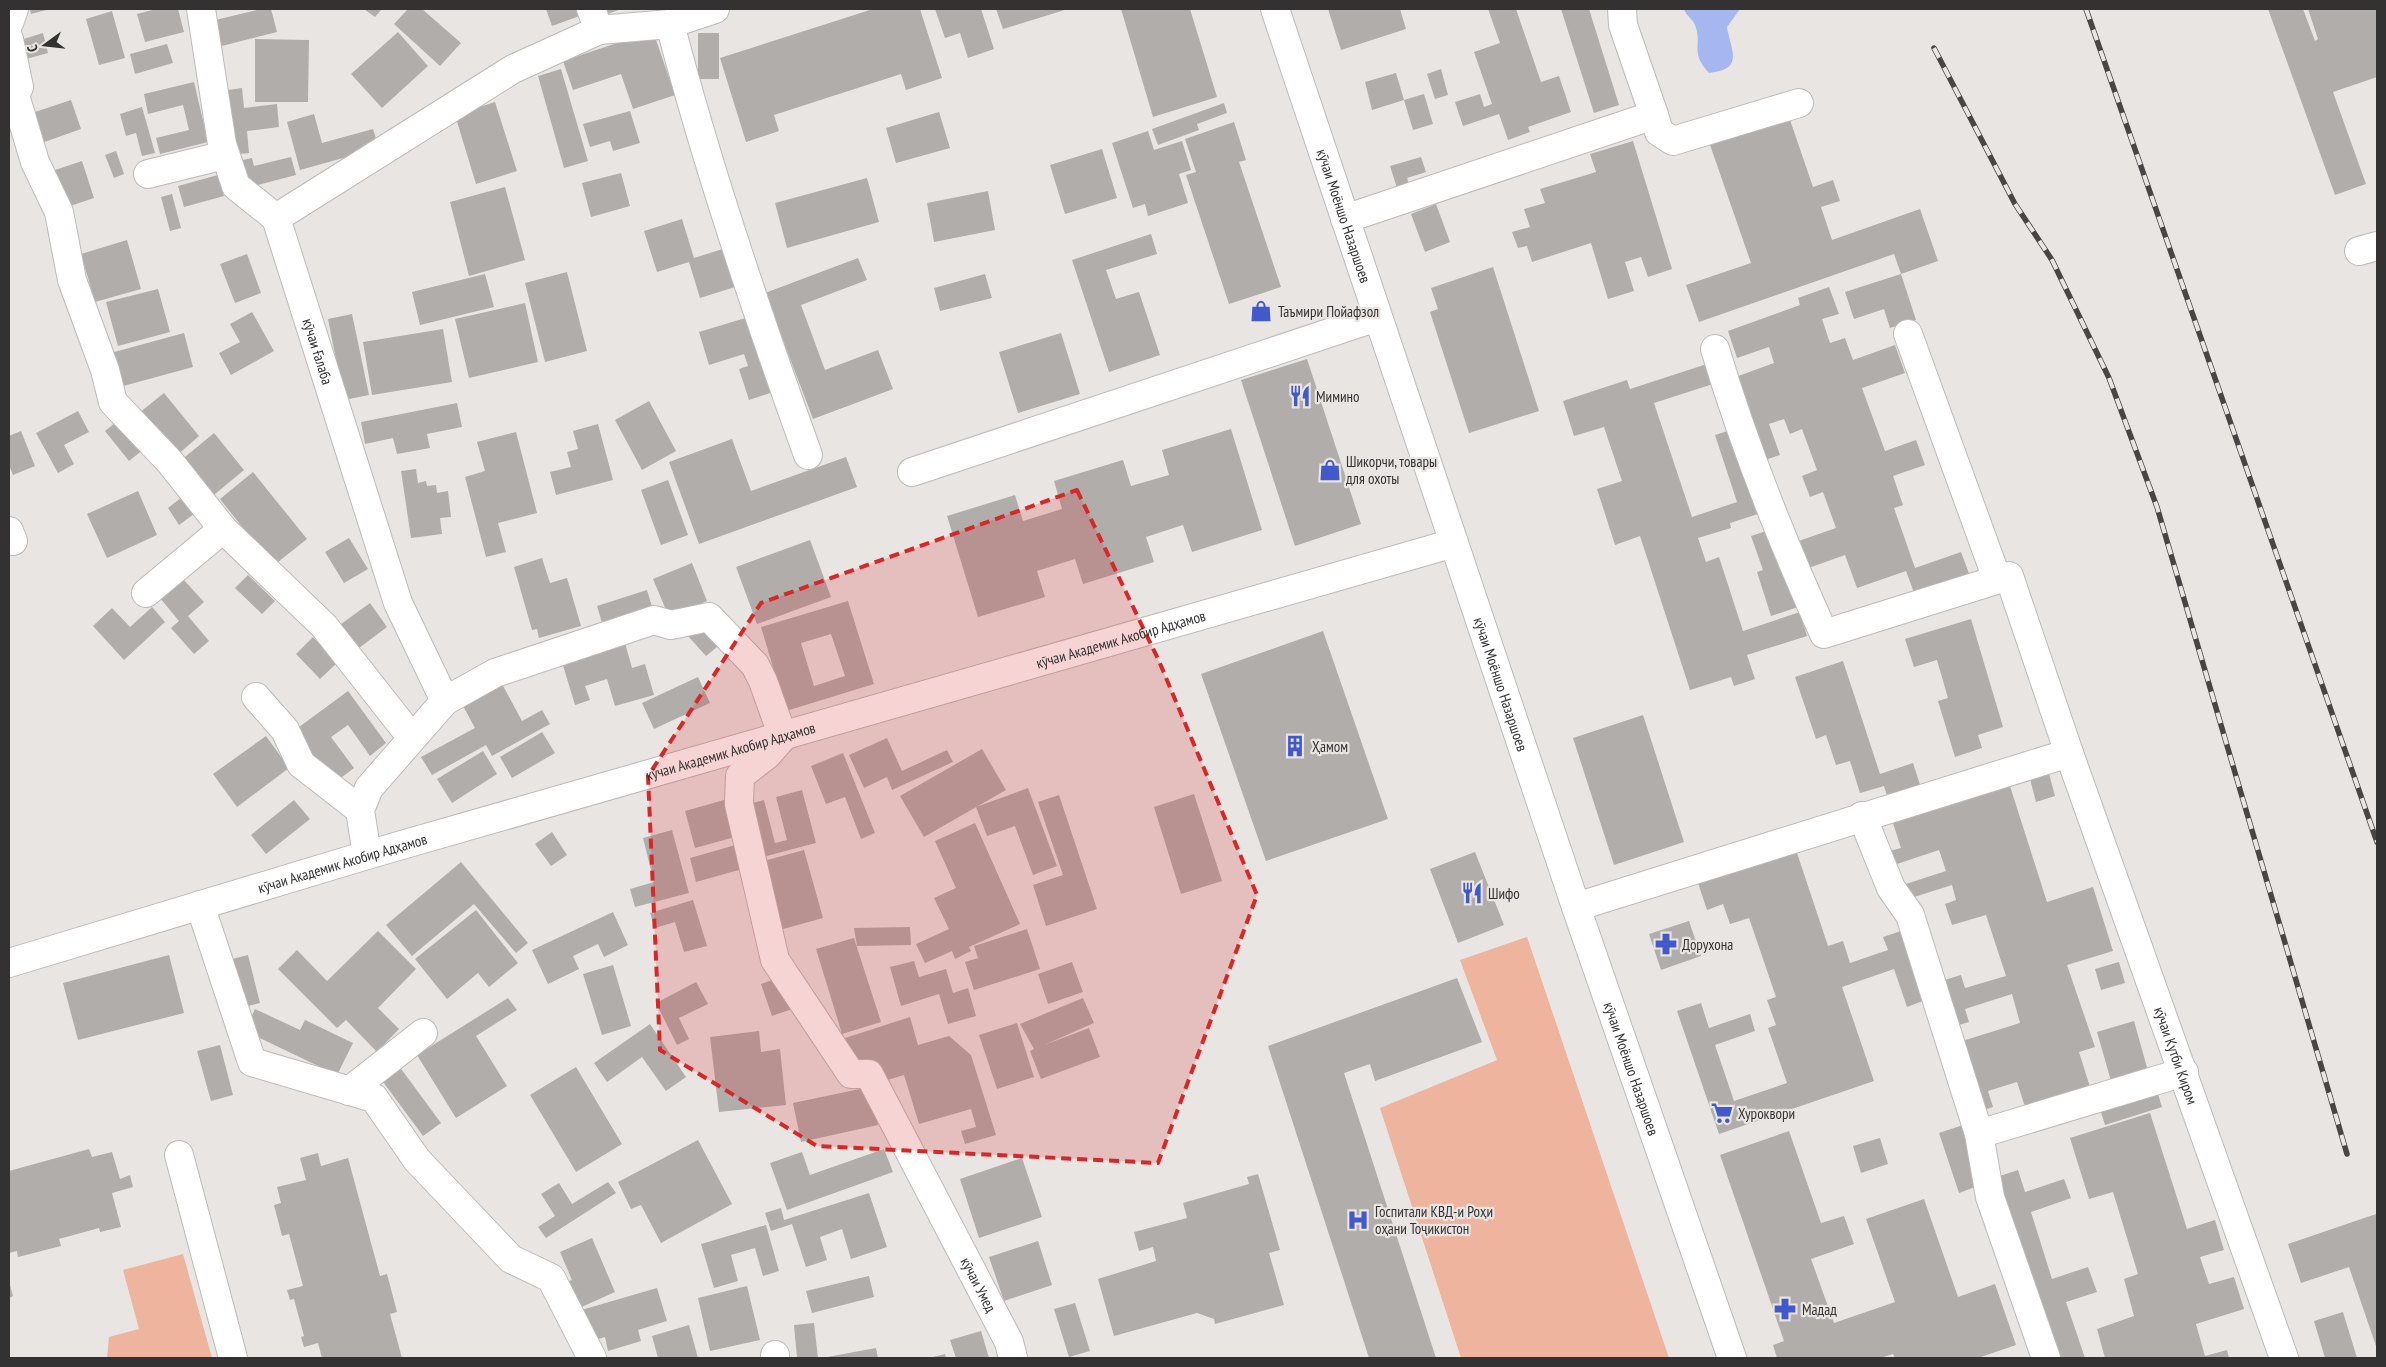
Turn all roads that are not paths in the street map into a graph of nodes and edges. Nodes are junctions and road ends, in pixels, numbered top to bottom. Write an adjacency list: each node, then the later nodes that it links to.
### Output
1 (14, 9): 7 (street)
2 (201, 9): 12 (street)
3 (715, 9): 8 (street)
4 (1275, 9): 15 (street, кӯчаи Моёншо Назаршоев)
5 (1622, 9): 11 (street)
6 (595, 19): 8 (street); 14 (street)
7 (9, 23)
8 (670, 24): 19 (street)
9 (9, 39): 21 (street)
10 (1799, 104): 11 (street)
11 (1654, 115): 15 (street)
12 (225, 155): 13 (street); 14 (street)
13 (148, 174)
14 (276, 218): 26 (street, кӯчаи Ғалаба)
15 (1345, 219): 16 (street, кӯчаи Моёншо Назаршоев)
16 (1377, 317): 20 (street); 22 (street, кӯчаи Моёншо Назаршоев)
17 (1908, 334): 23 (street)
18 (1715, 349): 23 (street)
19 (808, 455)
20 (912, 472)
21 (223, 529): 24 (street); 28 (street)
22 (1454, 543): 27 (street, кӯчаи Академик Акобир Адҳамов); 34 (street, кӯчаи Моёншо Назаршоев)
23 (1997, 580): 29 (street, кӯчаи Кутби Киром)
24 (146, 593)
25 (256, 697): 30 (street)
26 (445, 701): 27 (street); 28 (street)
27 (783, 737): 32 (street, кӯчаи Академик Акобир Адҳамов); 43 (street, кӯчаи Умед)
28 (412, 738): 30 (street)
29 (2069, 753): 31 (street); 37 (street, кӯчаи Кутби Киром)
30 (360, 810): 32 (street)
31 (1862, 816): 34 (street); 39 (street)
32 (367, 855): 33 (street, кӯчаи Академик Акобир Адҳамов)
33 (200, 906): 35 (street, кӯчаи Академик Акобир Адҳамов); 38 (street)
34 (1576, 907): 44 (street, кӯчаи Моёншо Назаршоев)
35 (9, 963)
36 (423, 1033): 38 (street)
37 (2184, 1072): 39 (street); 46 (street, кӯчаи Кутби Киром)
38 (349, 1091): 42 (street)
39 (1979, 1134): 45 (street)
40 (179, 1155): 41 (street)
41 (233, 1358)
42 (592, 1358)
43 (1014, 1358)
44 (1732, 1358)
45 (2046, 1358)
46 (2284, 1358)

